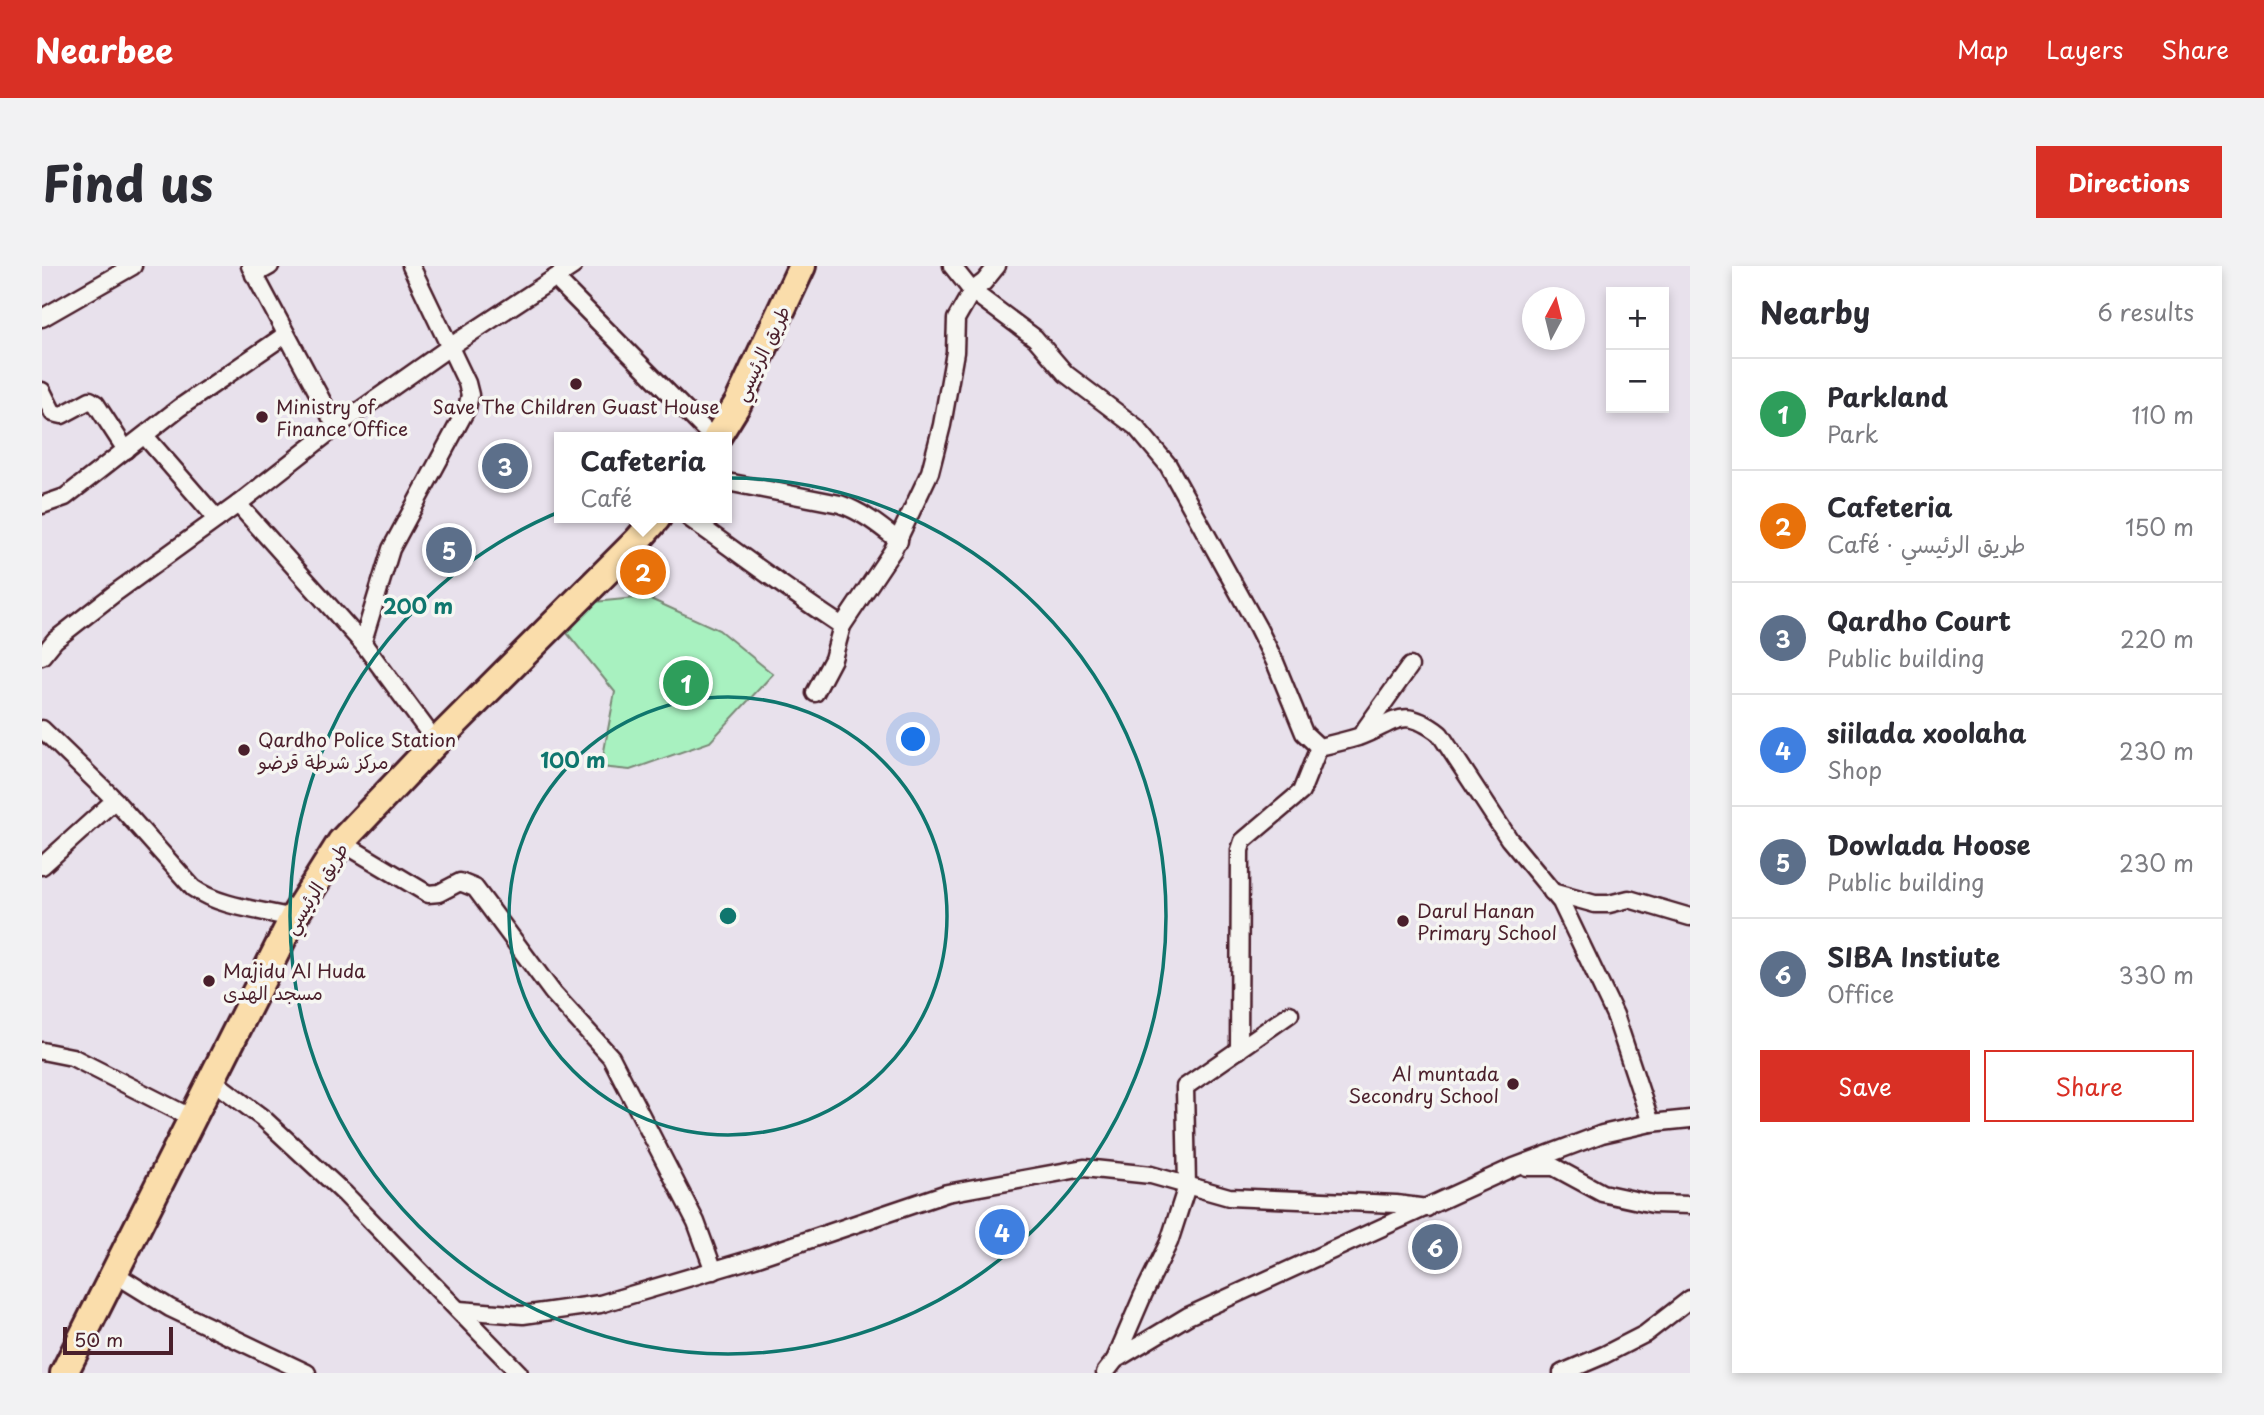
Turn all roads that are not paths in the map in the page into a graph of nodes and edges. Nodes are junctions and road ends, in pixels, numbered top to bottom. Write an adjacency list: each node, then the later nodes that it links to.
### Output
1 (133, 266): 11 (street)
2 (270, 266): 8 (street)
3 (411, 266): 13 (street)
4 (573, 266): 9 (street)
5 (802, 266): 17 (main road, طريق الرئيسي)
6 (952, 266): 10 (street)
7 (997, 266): 10 (street)
8 (252, 270): 12 (street)
9 (555, 278): 13 (street); 16 (street)
10 (972, 291): 26 (street); 35 (street)
11 (42, 318)
12 (285, 335): 15 (street); 18 (street)
13 (451, 346): 15 (street); 28 (street)
14 (42, 391): 19 (street)
15 (336, 427): 21 (street)
16 (709, 432)
17 (718, 432)
18 (145, 436): 19 (street); 23 (street)
19 (126, 450): 22 (street)
20 (732, 483): 26 (street)
21 (237, 504): 23 (street); 28 (street)
22 (42, 505)
23 (217, 519): 29 (street)
24 (653, 523): 34 (main road, طريق الرئيسي)
25 (697, 523): 27 (street)
26 (898, 541): 27 (street)
27 (842, 626): 31 (street)
28 (365, 646): 34 (street)
29 (42, 656)
30 (1410, 666): 33 (street)
31 (816, 693)
32 (42, 729): 36 (street)
33 (1360, 737): 35 (street); 40 (street)
34 (436, 742): 38 (main road, طريق الرئيسي)
35 (1319, 747): 44 (street)
36 (48, 749): 37 (street)
37 (115, 800): 39 (street); 42 (street)
38 (341, 842): 42 (main road, طريق الرئيسي); 54 (street)
39 (42, 866)
40 (1552, 892): 41 (street); 49 (street)
41 (1690, 917)
42 (293, 918): 46 (main road, طريق الرئيسي)
43 (1290, 1014): 44 (street)
44 (1239, 1050): 51 (street)
45 (42, 1051): 47 (street)
46 (211, 1079): 47 (main road, طريق الرئيسي); 57 (street)
47 (192, 1118): 55 (main road, طريق الرئيسي)
48 (1690, 1119): 49 (street)
49 (1651, 1123): 50 (street)
50 (1514, 1167): 52 (street); 53 (street)
51 (1187, 1186): 53 (street); 54 (street); 58 (street)
52 (1690, 1205)
53 (1427, 1208): 58 (street)
54 (714, 1271): 57 (street)
55 (115, 1274): 59 (main road, طريق الرئيسي); 60 (street)
56 (1690, 1299): 62 (street)
57 (459, 1310): 61 (street)
58 (1110, 1367)
59 (64, 1373)
60 (307, 1373)
61 (519, 1373)
62 (1562, 1373)

